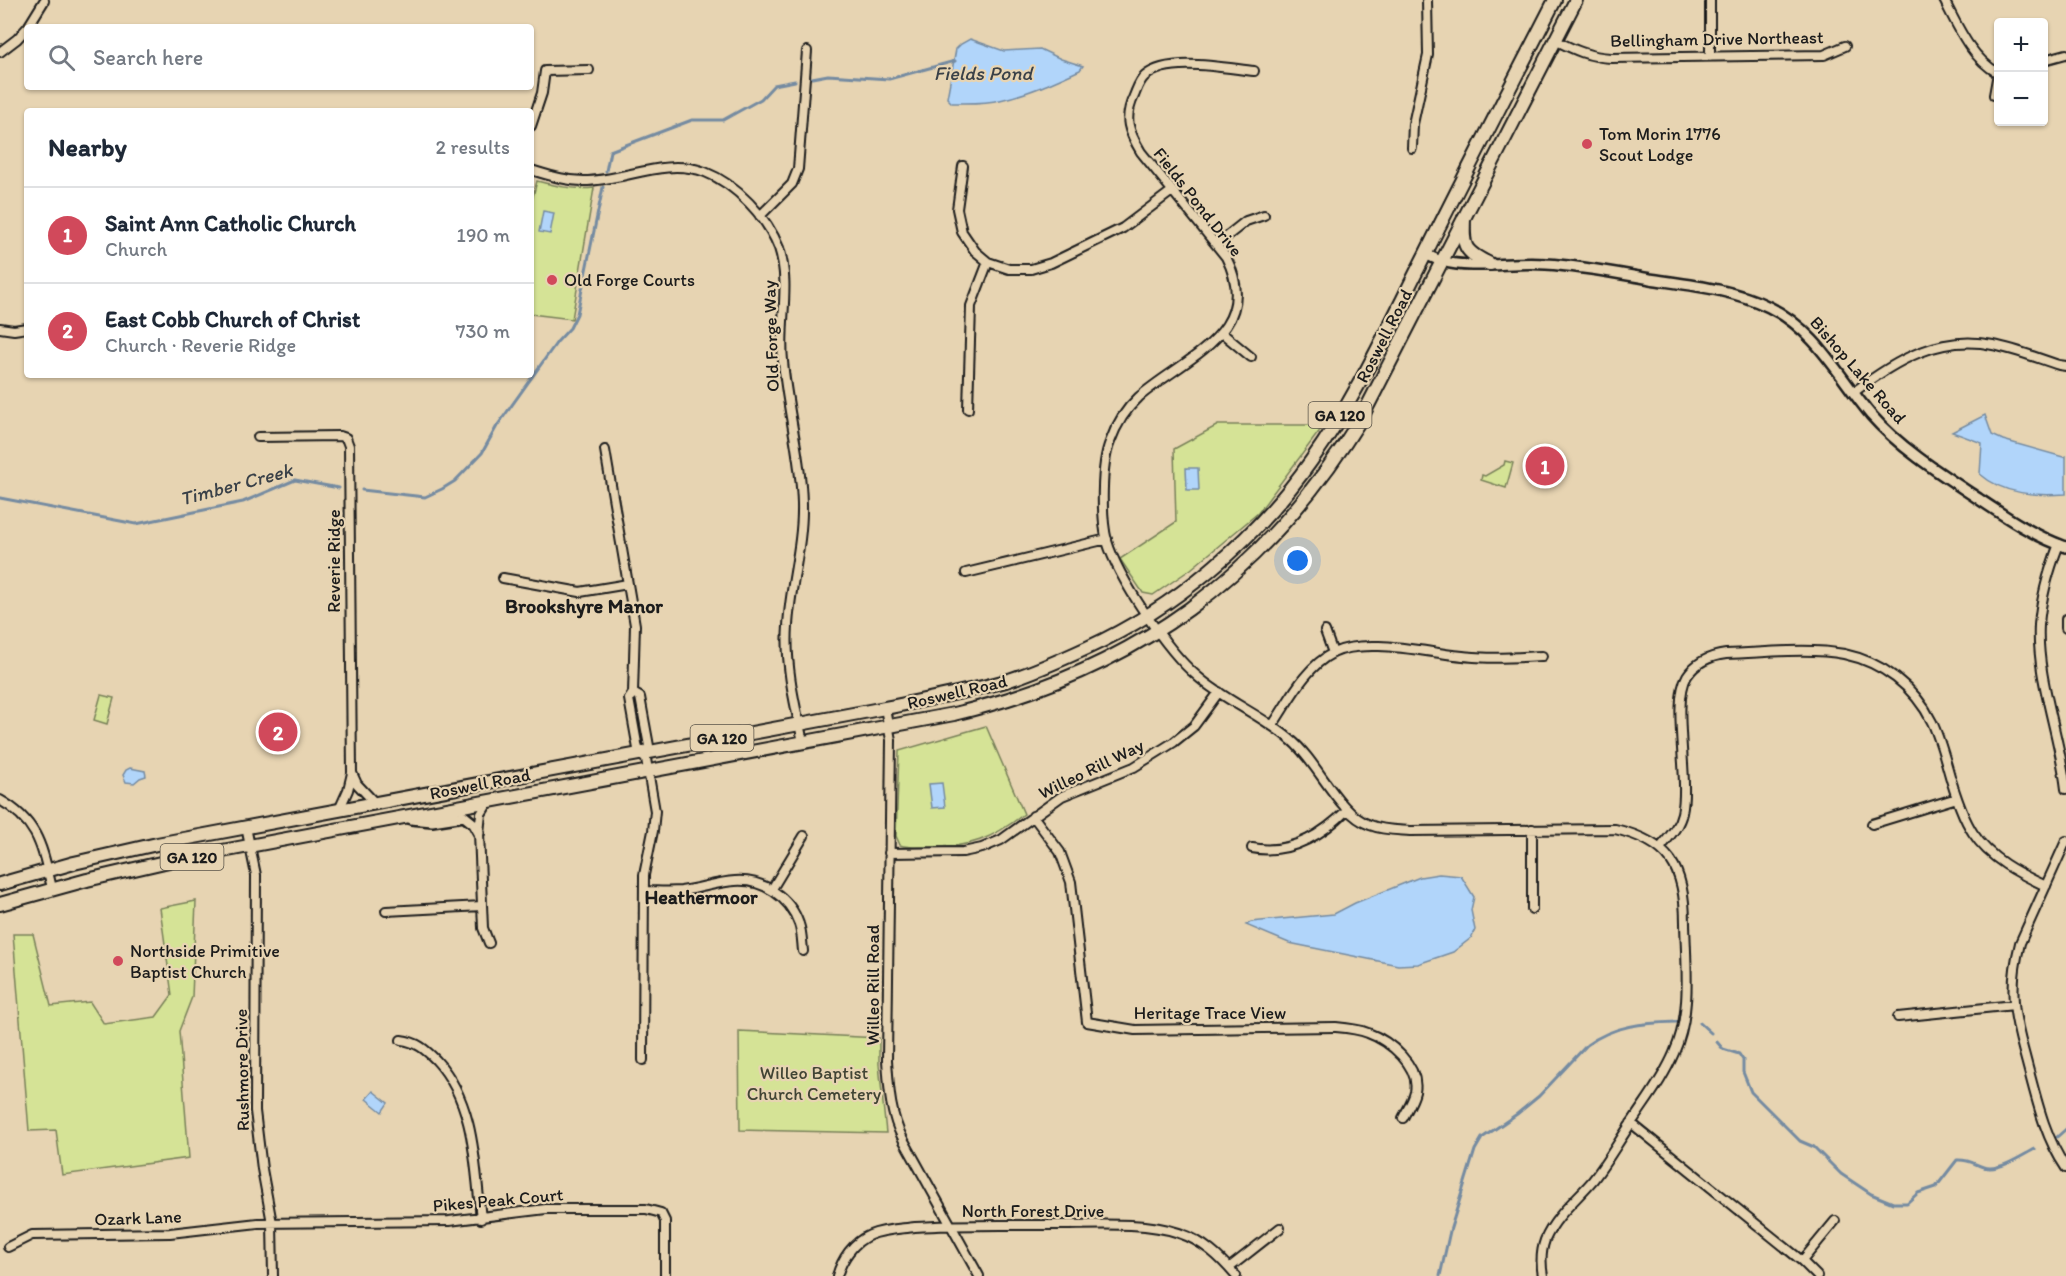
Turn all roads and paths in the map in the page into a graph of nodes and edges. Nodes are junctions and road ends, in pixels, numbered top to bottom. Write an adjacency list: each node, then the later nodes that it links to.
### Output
1 (1427, 0): 20 (street)
2 (1555, 0): 28 (main road, Roswell Road / GA 120)
3 (1576, 0): 9 (main road, Roswell Road / GA 120)
4 (1710, 0): 14 (street)
5 (1944, 0): 18 (street)
6 (44, 1): 7 (street)
7 (30, 24)
8 (24, 31): 12 (street)
9 (1556, 40): 14 (street, Bellingham Drive Northeast); 26 (main road, Roswell Road / GA 120)
10 (1845, 46): 14 (street, Bellingham Drive Northeast)
11 (807, 51): 25 (street)
12 (0, 52)
13 (2066, 54): 15 (street)
14 (1710, 57)
15 (2048, 59)
16 (589, 70): 19 (street)
17 (1254, 71): 23 (street, Fields Pond Drive)
18 (1996, 72)
19 (534, 117)
20 (1412, 148)
21 (963, 166): 30 (street)
22 (534, 171): 25 (street, Old Forge Way)
23 (1172, 190): 27 (street, Fields Pond Drive); 30 (street)
24 (1264, 215): 27 (street)
25 (760, 216): 55 (street, Old Forge Way)
26 (1464, 218): 29 (main road, Roswell Road / GA 120); 31 (main road)
27 (1217, 244): 34 (street, Fields Pond Drive)
28 (1425, 254): 29 (street, Bishop Lake Road); 46 (main road, Roswell Road / GA 120)
29 (1442, 261): 31 (street, Bishop Lake Road); 49 (main road, Roswell Road / GA 120)
30 (988, 262): 38 (street)
31 (1490, 264): 37 (street, Bishop Lake Road)
32 (0, 328): 33 (street)
33 (24, 328)
34 (1222, 333): 35 (street); 41 (street, Fields Pond Drive)
35 (1251, 357)
36 (2066, 366): 37 (street)
37 (1854, 392): 42 (street, Bishop Lake Road)
38 (968, 409)
39 (258, 436): 61 (street, Reverie Ridge)
40 (605, 450): 45 (street)
41 (1107, 539): 43 (street); 46 (street, Fields Pond Drive)
42 (2062, 545): 62 (street)
43 (966, 573)
44 (503, 578): 45 (street)
45 (628, 584): 59 (street)
46 (1148, 615): 49 (street, Fields Pond Drive); 54 (main road, Roswell Road / GA 120)
47 (2066, 619): 48 (street)
48 (2066, 628)
49 (1158, 631): 53 (street, Fields Pond Drive); 56 (main road, Roswell Road / GA 120)
50 (1325, 631): 51 (street)
51 (1333, 653): 52 (street); 57 (street)
52 (1542, 656)
53 (1219, 692): 57 (street, Fields Pond Drive); 69 (street, Willeo Rill Way)
54 (885, 708): 55 (main road, Roswell Road / GA 120); 56 (street, Willeo Rill Road)
55 (799, 724): 58 (street, Old Forge Way); 59 (main road, Roswell Road / GA 120)
56 (889, 726): 58 (main road, Roswell Road / GA 120); 80 (street, Willeo Rill Road)
57 (1272, 726): 68 (street, Fields Pond Drive)
58 (803, 742): 60 (main road, Roswell Road / GA 120)
59 (645, 753): 60 (street); 66 (main road, Roswell Road / GA 120)
60 (649, 772): 65 (main road, Roswell Road / GA 120); 86 (street)
61 (352, 773): 66 (street); 67 (street, Reverie Ridge)
62 (2066, 789)
63 (1957, 798): 71 (street); 79 (street); 83 (street)
64 (0, 800): 81 (street)
65 (489, 801): 70 (main road, Roswell Road / GA 120); 74 (street)
66 (375, 803): 67 (main road, Roswell Road / GA 120)
67 (339, 810): 72 (main road, Roswell Road / GA 120)
68 (1347, 810): 73 (street); 78 (street)
69 (1034, 816): 80 (street, Willeo Rill Way); 97 (street, Heritage Trace View)
70 (397, 819): 74 (street); 77 (main road, Roswell Road / GA 120)
71 (1872, 824)
72 (246, 828): 77 (street, Rushmore Drive); 81 (main road, Roswell Road / GA 120)
73 (1532, 829): 79 (street); 89 (street)
74 (479, 833): 88 (street)
75 (804, 836): 85 (street)
76 (2066, 841): 83 (street)
77 (252, 846): 84 (main road, Roswell Road / GA 120); 102 (street, Rushmore Drive)
78 (1252, 848)
79 (1660, 848): 98 (street)
80 (889, 853): 103 (street, Willeo Rill Road)
81 (48, 870): 82 (main road, Roswell Road / GA 120); 84 (street)
82 (0, 884)
83 (2046, 886): 93 (street)
84 (52, 888): 87 (main road, Roswell Road / GA 120)
85 (771, 889): 86 (street); 92 (street)
86 (644, 891): 96 (street)
87 (0, 904)
88 (482, 906): 90 (street); 91 (street)
89 (1532, 909)
90 (386, 911)
91 (489, 943)
92 (803, 951)
93 (2014, 1005): 94 (street); 99 (street)
94 (1899, 1017)
95 (401, 1040): 100 (street)
96 (643, 1060)
97 (1403, 1118)
98 (1631, 1123): 106 (street); 113 (street)
99 (2066, 1168)
100 (481, 1219): 102 (street, Pikes Peak Court); 109 (street, Pikes Peak Court)
101 (1835, 1221): 106 (street)
102 (272, 1223): 105 (street, Ozark Lane); 108 (street, Rushmore Drive)
103 (952, 1226): 107 (street, North Forest Drive); 110 (street, North Forest Drive); 111 (street, Willeo Rill Road)
104 (1280, 1228): 107 (street)
105 (8, 1247)
106 (1802, 1261): 114 (street)
107 (1229, 1268): 112 (street, North Forest Drive)
108 (273, 1276)
109 (665, 1276)
110 (837, 1276)
111 (979, 1276)
112 (1236, 1276)
113 (1543, 1276)
114 (1817, 1276)

